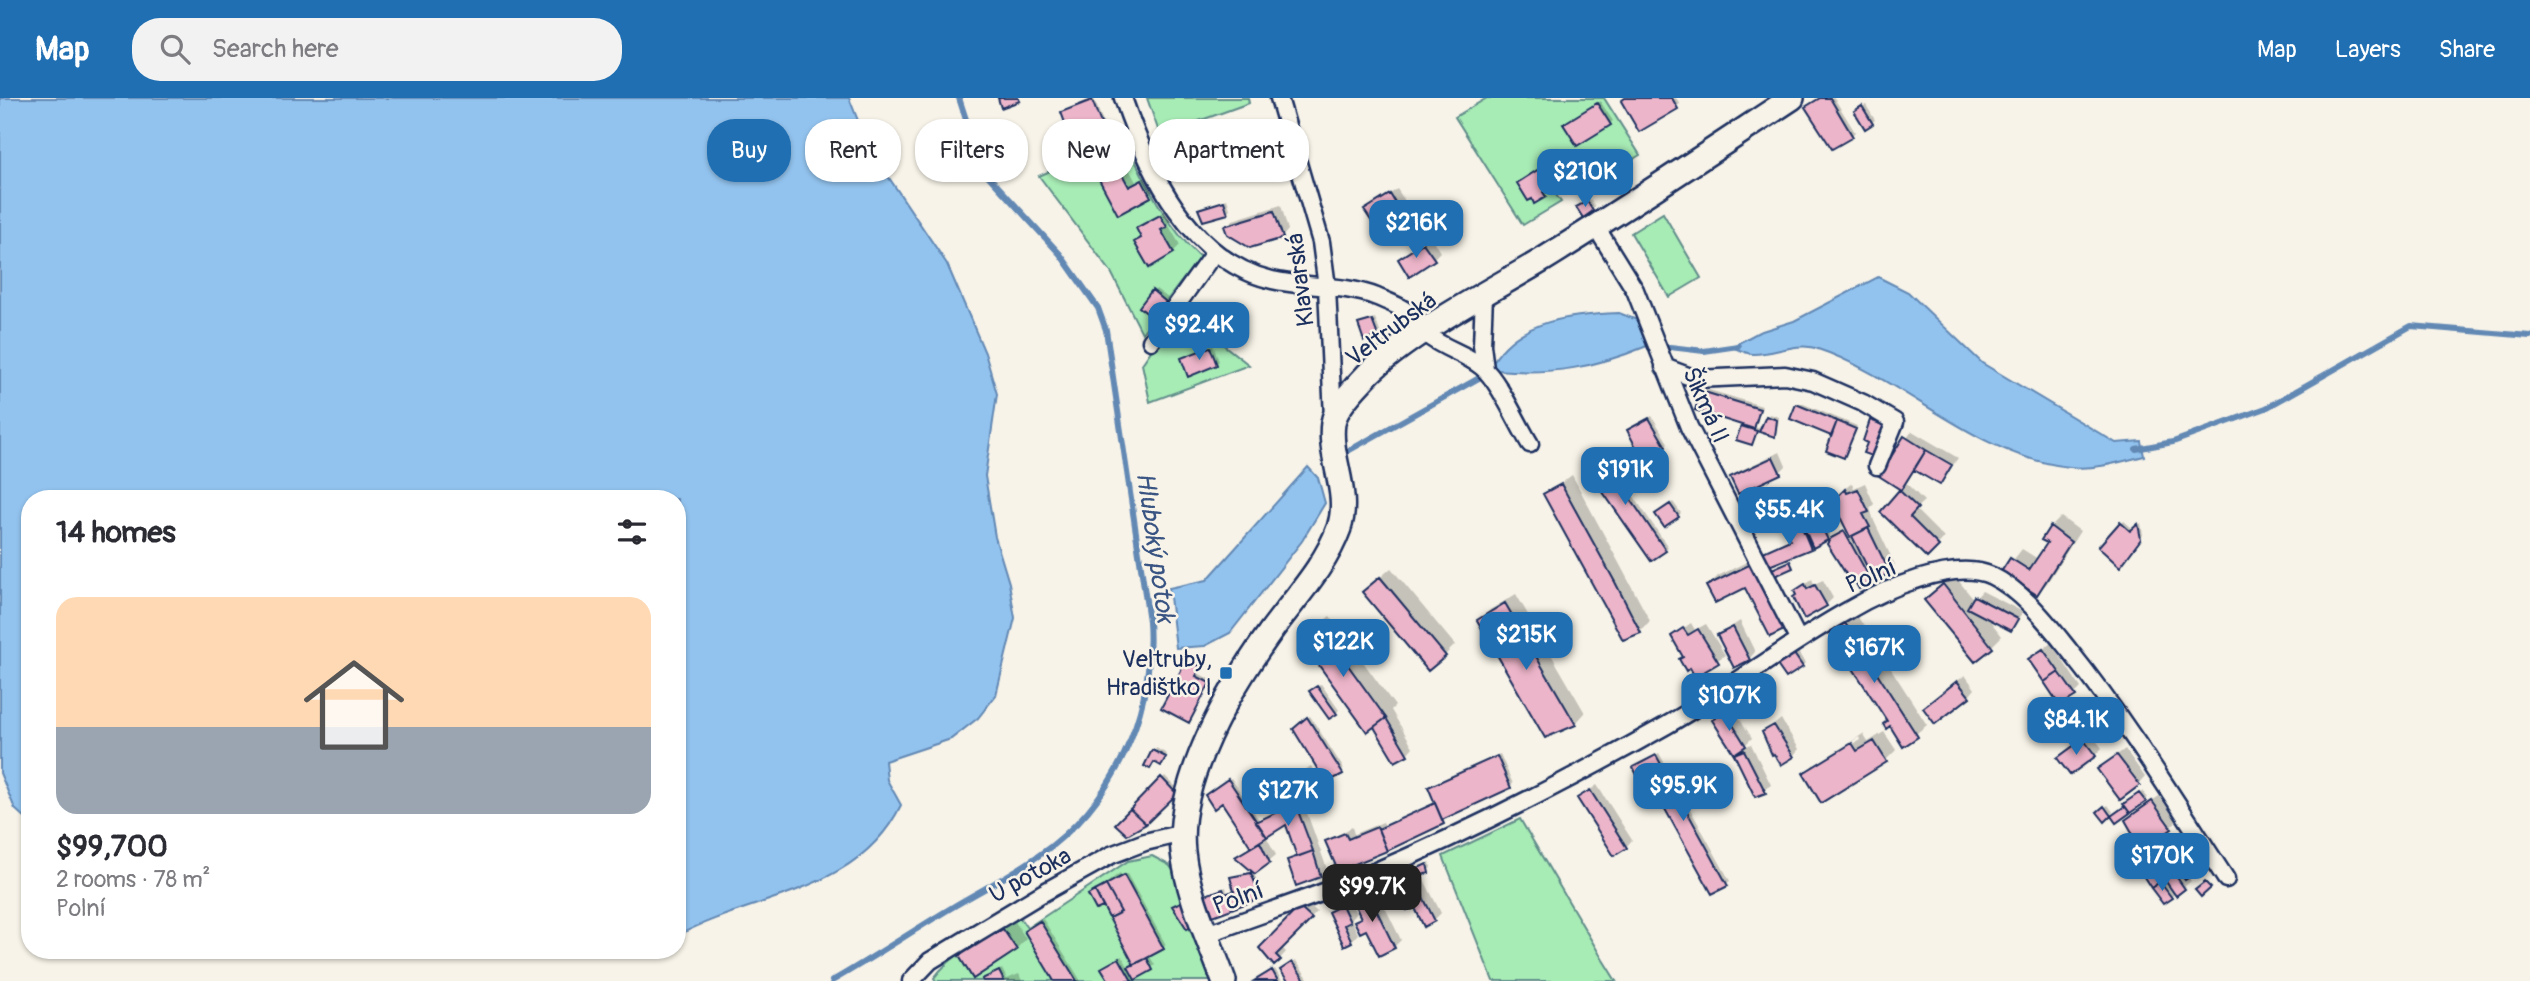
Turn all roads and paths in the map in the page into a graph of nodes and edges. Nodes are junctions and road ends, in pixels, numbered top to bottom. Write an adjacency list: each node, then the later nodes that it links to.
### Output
1 (1123, 98): 5 (street)
2 (1279, 98): 6 (street, Klavarská)
3 (1792, 98): 4 (street, Veltrubská)
4 (1596, 227): 7 (street, Veltrubská); 10 (street, Šikmá II)
5 (1214, 253): 6 (street); 9 (street)
6 (1327, 287): 8 (street); 12 (street, Klavarská)
7 (1484, 295): 8 (street, Veltrubská); 11 (street)
8 (1424, 332): 11 (street); 12 (street, Veltrubská)
9 (1151, 341)
10 (1664, 367): 14 (street); 15 (street, Šikmá II)
11 (1485, 369): 13 (street)
12 (1333, 421): 16 (street)
13 (1530, 444)
14 (1877, 466)
15 (1798, 639): 17 (street, Polní); 18 (street, Polní)
16 (1183, 832): 18 (street); 19 (street, U potoka)
17 (2226, 879)
18 (1207, 934): 20 (street)
19 (911, 981)
20 (1224, 981)

